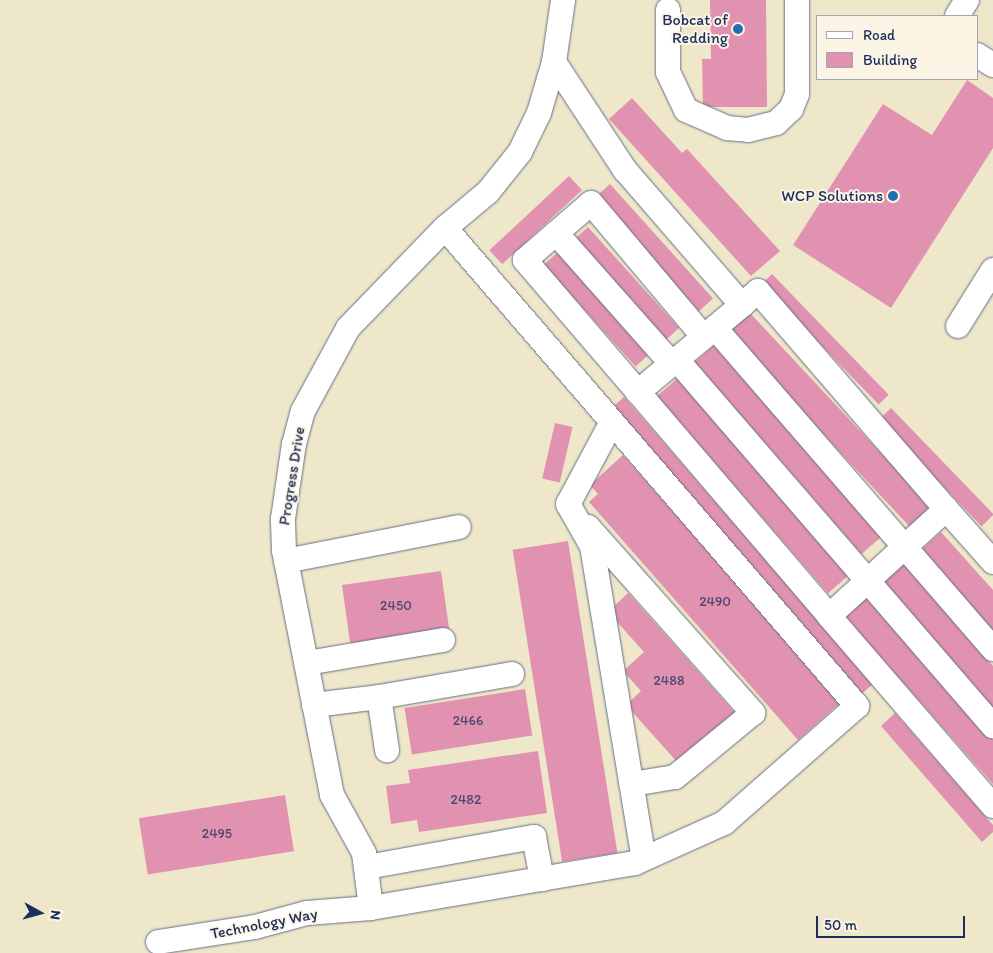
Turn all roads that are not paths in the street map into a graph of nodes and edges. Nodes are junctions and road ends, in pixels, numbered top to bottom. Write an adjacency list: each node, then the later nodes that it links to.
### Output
1 (563, 0): 7 (street, Progress Drive)
2 (797, 0): 4 (street)
3 (967, 0): 5 (street)
4 (668, 10)
5 (957, 15)
6 (978, 55): 8 (street)
7 (554, 62): 9 (street, Progress Drive); 12 (street)
8 (993, 65)
9 (445, 228): 17 (street); 22 (street, Progress Drive)
10 (556, 233): 14 (street); 15 (street); 16 (street)
11 (993, 270): 13 (street)
12 (742, 305): 14 (street); 19 (street)
13 (958, 326)
14 (709, 332): 15 (street); 21 (street)
15 (675, 362): 16 (street); 24 (street)
16 (638, 392): 25 (street)
17 (612, 422): 18 (street); 36 (street, Technology Way)
18 (568, 504): 34 (street); 34 (street)
19 (946, 510): 21 (street); 23 (street)
20 (459, 527): 22 (street)
21 (905, 547): 24 (street); 27 (street)
22 (286, 561): 28 (street, Progress Drive)
23 (993, 562)
24 (867, 581): 25 (street); 32 (street)
25 (829, 616): 35 (street)
26 (443, 640): 28 (street)
27 (993, 649)
28 (308, 663): 31 (street, Progress Drive)
29 (512, 674): 30 (street)
30 (379, 697): 31 (street); 33 (street)
31 (314, 705): 37 (street, Progress Drive)
32 (993, 726)
33 (387, 750)
34 (632, 784): 36 (street)
35 (993, 806)
36 (644, 859): 38 (street, Technology Way)
37 (367, 867): 38 (street); 39 (street, Progress Drive)
38 (542, 879): 39 (street, Technology Way)
39 (371, 908): 40 (street, Technology Way)
40 (158, 942)

